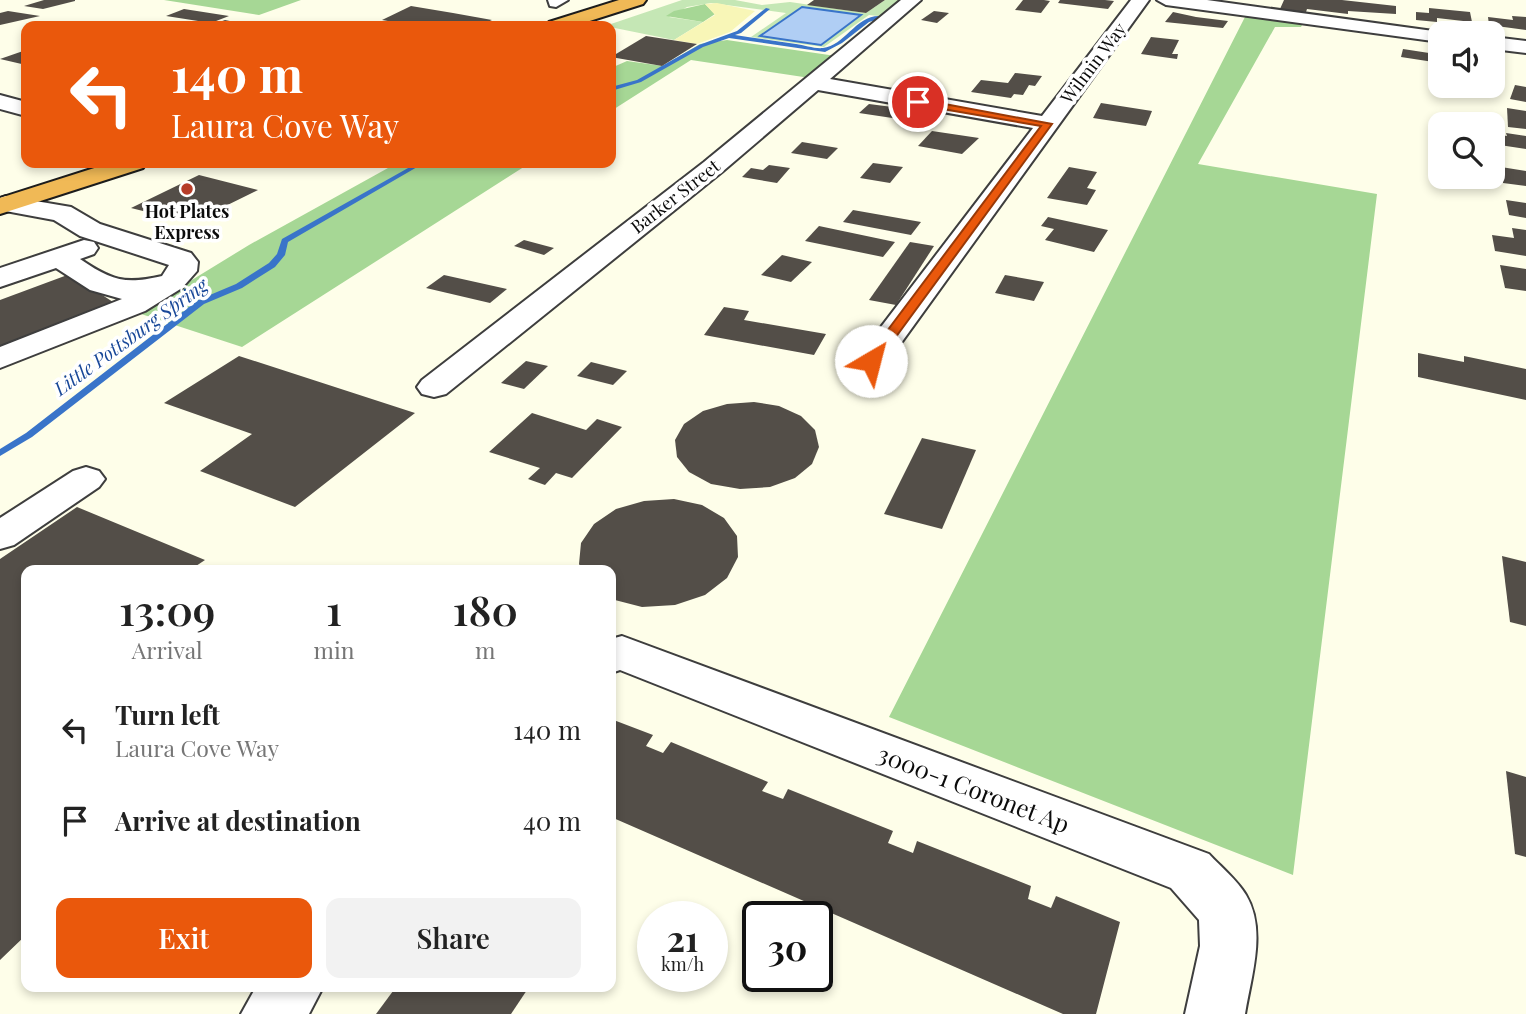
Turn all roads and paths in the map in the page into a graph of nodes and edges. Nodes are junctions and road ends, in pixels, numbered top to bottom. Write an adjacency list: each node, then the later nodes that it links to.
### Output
1 (637, 0): 7 (highway)
2 (912, 0): 11 (street, Barker Street)
3 (1140, 0): 14 (street, Wilmin Way)
4 (1166, 0): 5 (street)
5 (1199, 2): 6 (street)
6 (1262, 6): 8 (street)
7 (572, 21)
8 (1428, 34)
9 (1505, 44): 10 (street)
10 (1526, 47)
11 (814, 83): 14 (street); 23 (street, Barker Street)
12 (0, 102): 13 (street)
13 (21, 108)
14 (1048, 124): 22 (street, Wilmin Way)
15 (118, 168): 16 (highway)
16 (3, 205): 17 (street)
17 (112, 237): 18 (street); 20 (street)
18 (59, 257): 19 (street); 20 (street)
19 (0, 278)
20 (172, 282): 21 (street)
21 (0, 358)
22 (871, 361)
23 (434, 387)
24 (86, 480): 25 (street)
25 (0, 536)
26 (616, 655): 29 (street, 3000-1 Coronet Ap)
27 (290, 992): 28 (street)
28 (271, 1014)
29 (1215, 1014)

